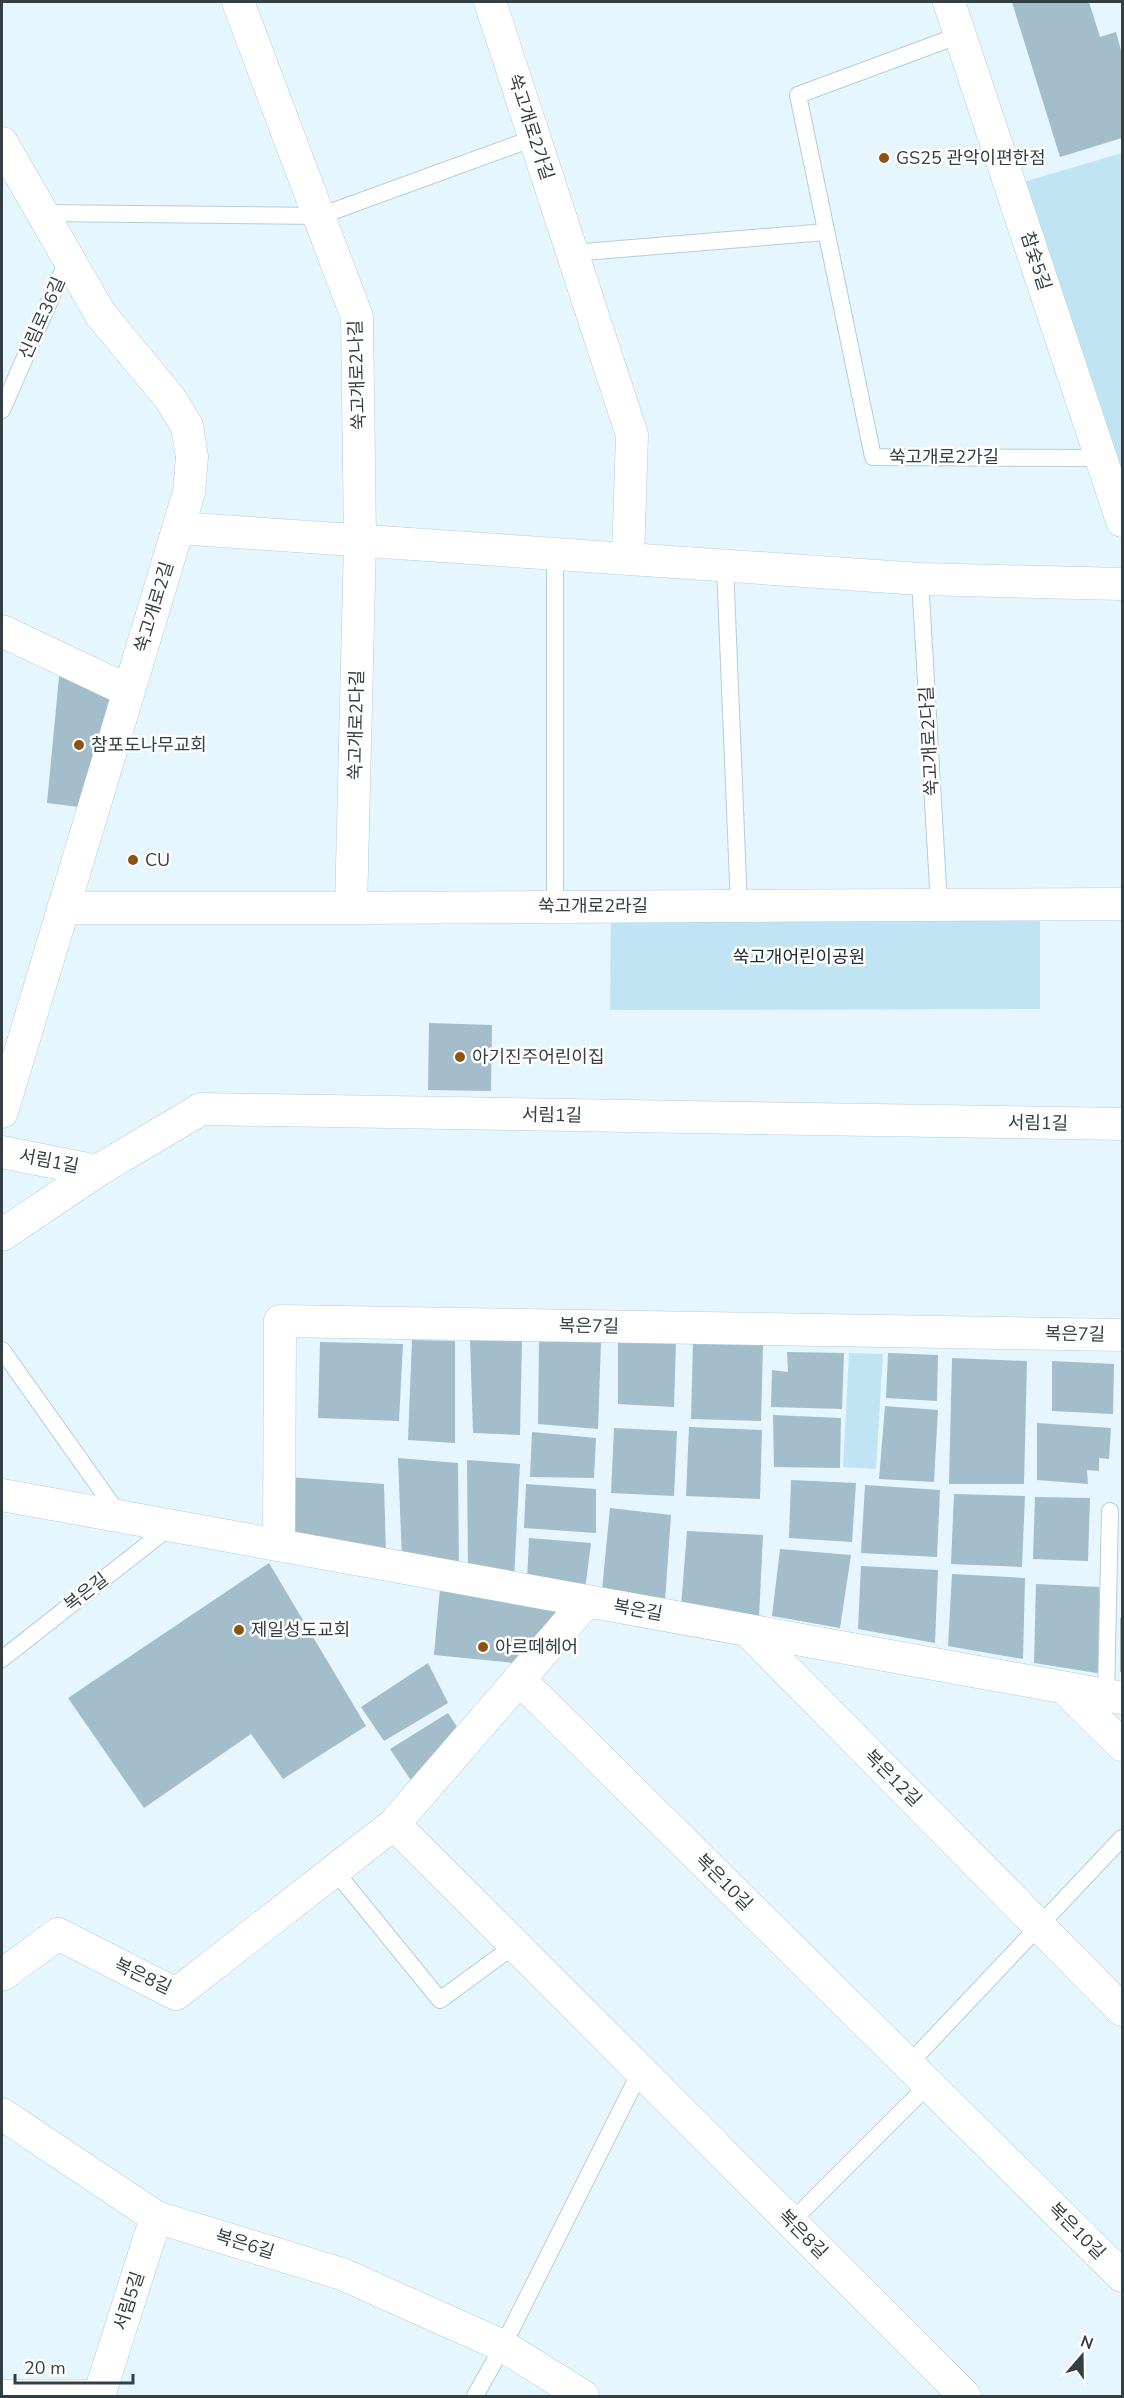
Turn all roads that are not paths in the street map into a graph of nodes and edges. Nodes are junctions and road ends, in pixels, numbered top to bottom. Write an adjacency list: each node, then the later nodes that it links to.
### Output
1 (238, 2): 8 (street, 쑥고개로2나길)
2 (490, 2): 5 (street, 쑥고개로2가길)
3 (949, 2): 4 (street, 참숯5길)
4 (960, 34): 9 (lane, 쑥고개로2가길); 13 (street, 참숯5길)
5 (534, 138): 8 (lane); 10 (street, 쑥고개로2가길)
6 (2, 147): 7 (street, 쑥고개로2길)
7 (41, 213): 8 (lane); 11 (street, 쑥고개로2길)
8 (320, 216): 17 (street, 쑥고개로2나길)
9 (826, 232): 10 (lane); 13 (lane, 쑥고개로2가길)
10 (572, 253): 19 (street, 쑥고개로2가길)
11 (68, 259): 12 (lane, 신림로36길); 16 (street, 쑥고개로2길)
12 (2, 410)
13 (1101, 458): 14 (street, 참숯5길)
14 (1117, 489): 15 (street, 참숯5길)
15 (1122, 521)
16 (178, 528): 17 (street); 24 (street, 쑥고개로2길)
17 (360, 541): 18 (street); 30 (street, 쑥고개로2다길)
18 (555, 554): 19 (street); 28 (lane)
19 (628, 559): 20 (street)
20 (725, 566): 21 (street); 27 (lane)
21 (920, 579): 22 (street); 25 (lane, 쑥고개로2다길)
22 (1122, 584)
23 (2, 631): 24 (street)
24 (129, 691): 29 (street, 쑥고개로2길)
25 (939, 904): 26 (street, 쑥고개로2라길); 27 (street, 쑥고개로2라길)
26 (1122, 904)
27 (739, 906): 28 (street, 쑥고개로2라길)
28 (555, 907): 30 (street, 쑥고개로2라길)
29 (63, 908): 30 (street, 쑥고개로2라길); 31 (street, 쑥고개로2길)
30 (351, 908)
31 (2, 1112)
32 (1122, 1124): 34 (street, 서림1길)
33 (2, 1152): 34 (street, 서림1길)
34 (97, 1171): 35 (street)
35 (2, 1235)
36 (1122, 1335): 42 (street, 복은7길)
37 (2, 1350): 40 (lane)
38 (2, 1495): 40 (street, 복은길)
39 (1110, 1511): 48 (lane, 복은길)
40 (121, 1516): 41 (street, 복은길)
41 (171, 1526): 42 (street, 복은길); 45 (lane, 복은길)
42 (279, 1545): 43 (street, 복은길)
43 (587, 1601): 44 (street, 복은길); 46 (street, 복은8길)
44 (747, 1630): 47 (street, 복은길); 53 (street, 복은12길)
45 (2, 1659)
46 (519, 1679): 50 (street, 복은8길); 58 (street, 복은10길)
47 (1064, 1688): 48 (street, 복은길); 49 (street)
48 (1114, 1697)
49 (1122, 1745)
50 (394, 1824): 52 (street, 복은8길); 54 (street, 복은8길)
51 (1122, 1838): 53 (lane)
52 (335, 1871): 54 (lane); 55 (street, 복은8길)
53 (1039, 1926): 56 (street, 복은12길); 58 (lane)
54 (515, 1945): 57 (street, 복은8길)
55 (2, 1975)
56 (1122, 2010)
57 (640, 2072): 61 (street, 복은8길); 63 (lane)
58 (918, 2075): 61 (lane); 62 (street, 복은10길)
59 (2, 2114): 60 (street, 복은6길)
60 (156, 2217): 63 (street, 복은6길); 64 (street, 서림5길)
61 (791, 2222): 67 (street, 복은8길)
62 (1122, 2276)
63 (503, 2346): 65 (lane); 66 (street, 복은6길)
64 (2, 2396)
65 (475, 2397)
66 (583, 2397)
67 (965, 2397)

